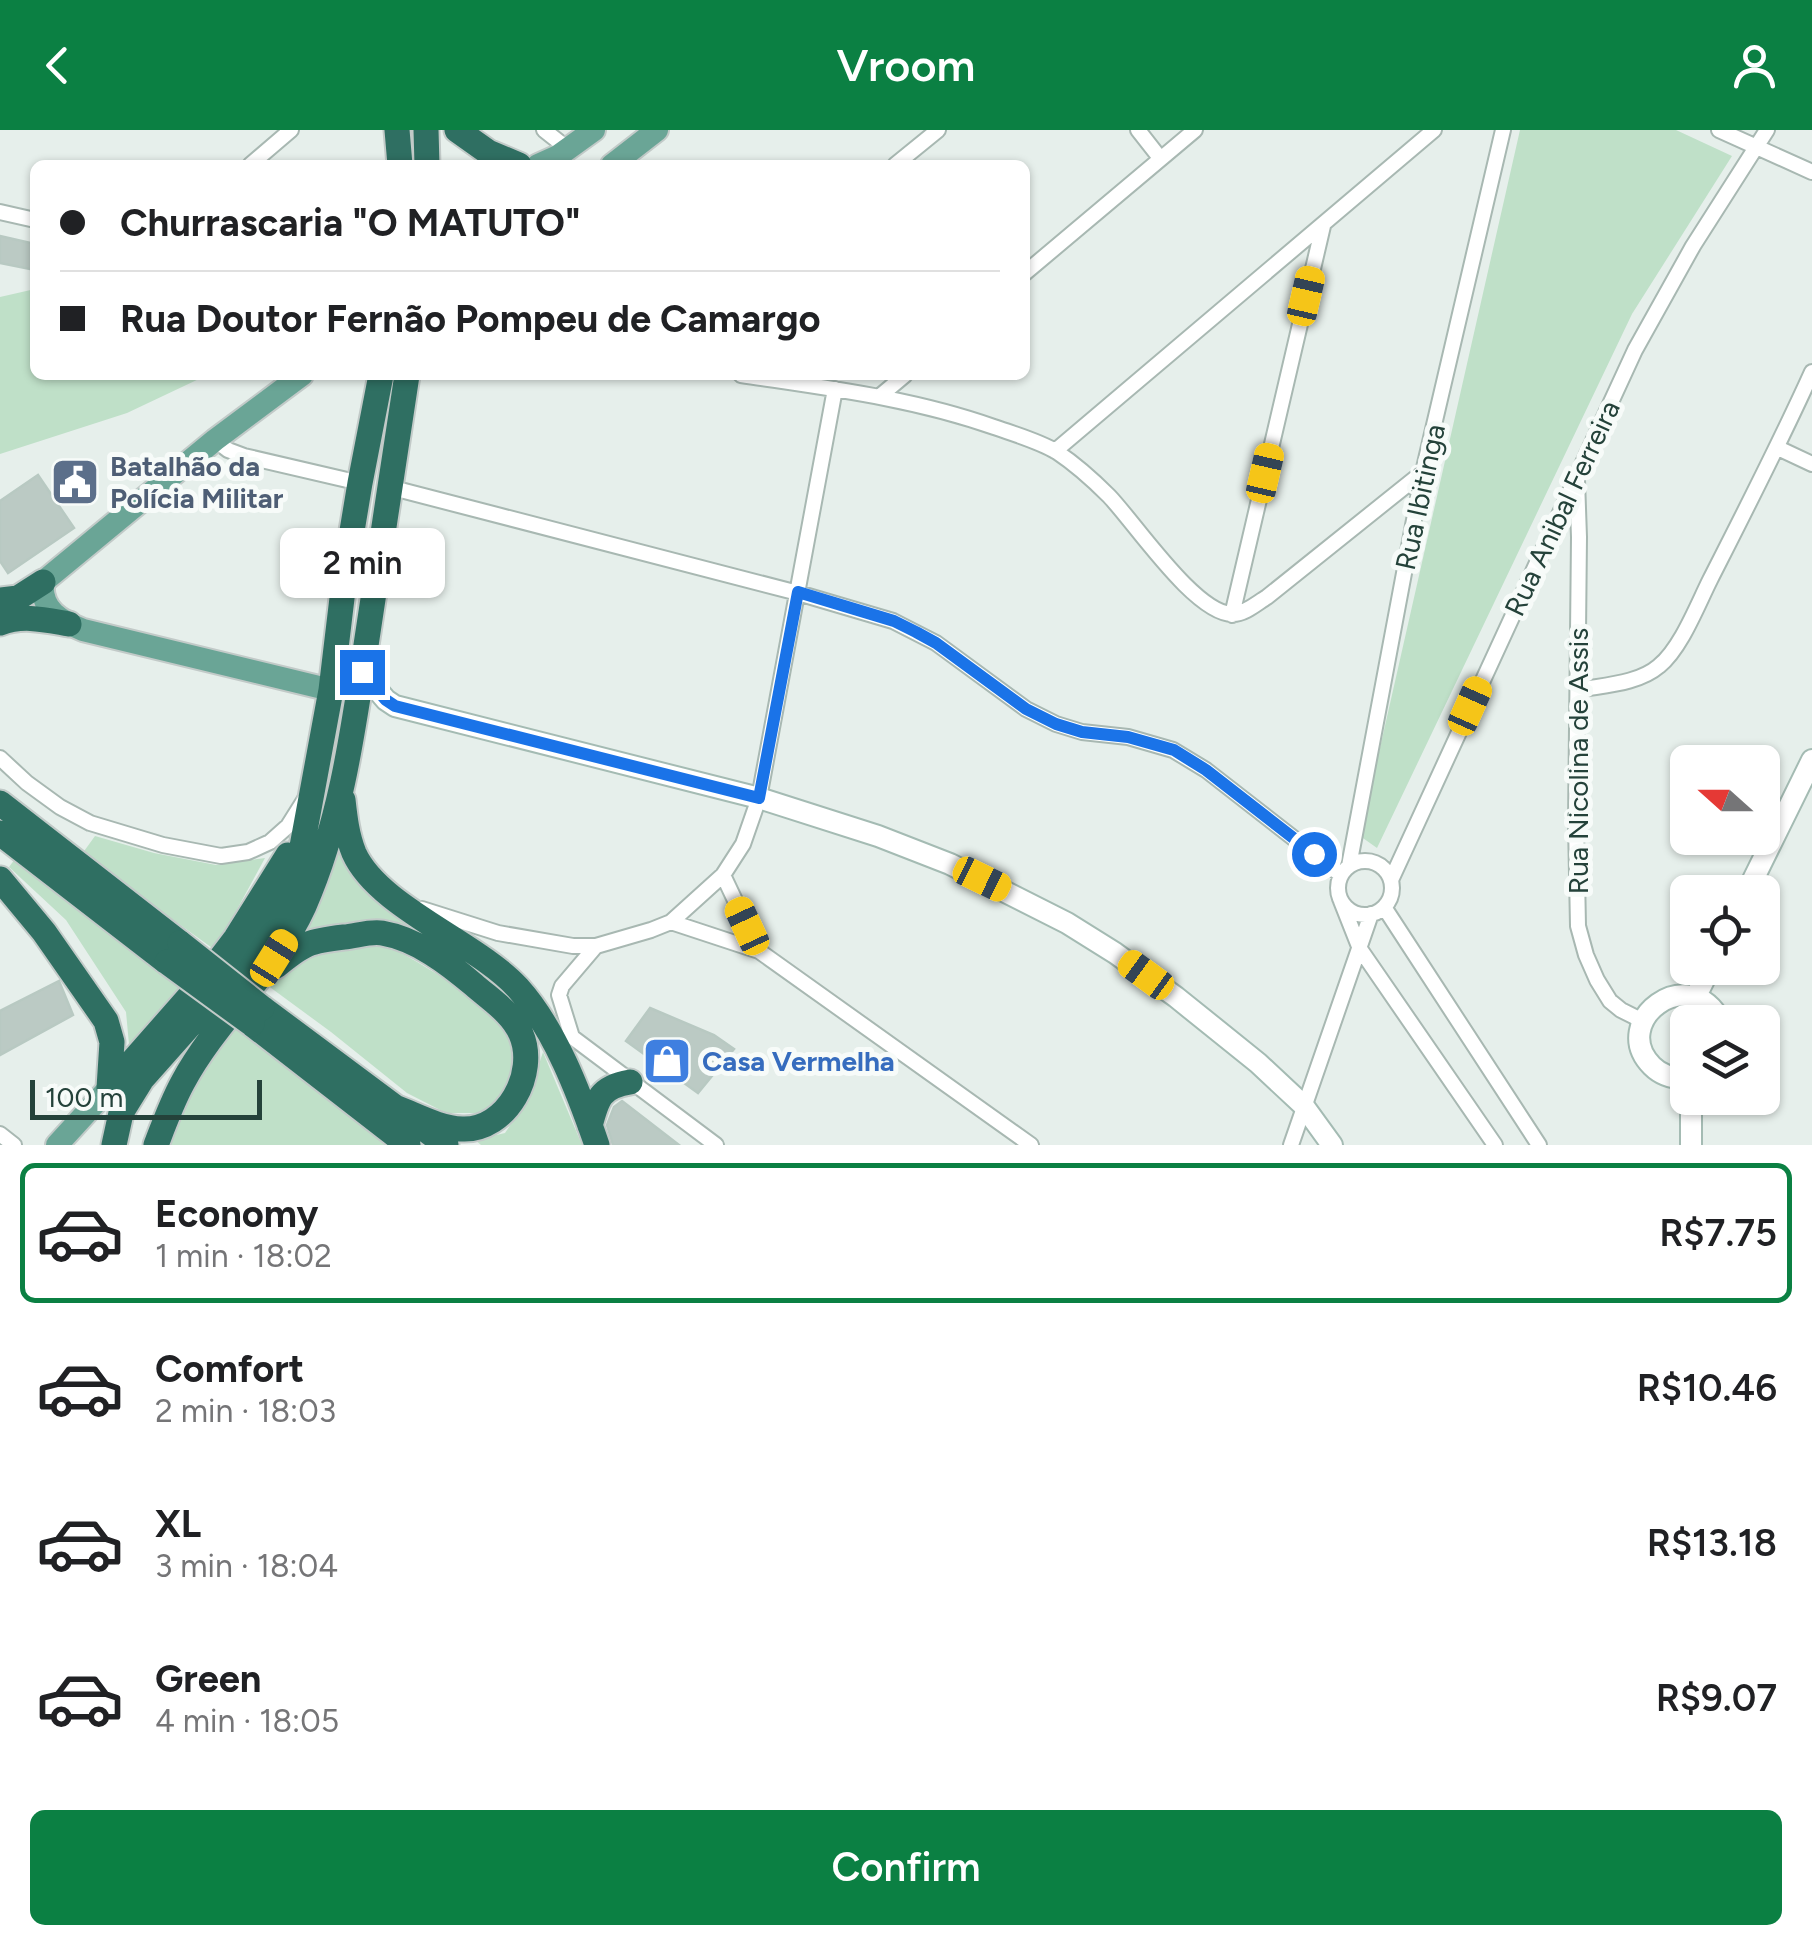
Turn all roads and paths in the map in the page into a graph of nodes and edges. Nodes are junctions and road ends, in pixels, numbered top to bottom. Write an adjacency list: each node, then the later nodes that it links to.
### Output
1 (291, 130): 18 (street)
2 (397, 130): 19 (highway)
3 (426, 130): 20 (highway)
4 (457, 130): 21 (highway)
5 (544, 130): 17 (street)
6 (596, 130): 17 (main road); 22 (main road)
7 (657, 130): 23 (main road)
8 (938, 130): 24 (street)
9 (1138, 130): 16 (street)
10 (1196, 130): 16 (street)
11 (1434, 130): 28 (street)
12 (1502, 130): 42 (street, Rua Ibitinga)
13 (1719, 130): 15 (street)
14 (1767, 130): 15 (street)
15 (1756, 148): 25 (street); 43 (street, Rua Anibal Ferreira)
16 (1160, 158): 29 (street)
17 (555, 159)
18 (256, 160)
19 (400, 160)
20 (428, 160)
21 (507, 160)
22 (616, 160)
23 (620, 160)
24 (901, 160)
25 (1812, 172)
26 (0, 212): 27 (street)
27 (30, 219)
28 (1323, 225): 40 (street); 51 (street)
29 (1030, 269)
30 (1812, 372): 39 (street)
31 (295, 380): 38 (main road)
32 (380, 380): 44 (highway)
33 (406, 380): 45 (highway)
34 (772, 380): 36 (street)
35 (899, 380): 37 (street)
36 (835, 390): 37 (street); 49 (street)
37 (880, 396): 40 (street)
38 (215, 440): 44 (street); 48 (main road)
39 (1778, 448): 41 (street); 56 (street)
40 (1055, 451): 51 (street)
41 (1812, 464)
42 (1423, 472): 51 (street); 67 (street, Rua Ibitinga)
43 (1577, 474): 46 (street, Rua Anibal Ferreira); 47 (street, Rua Nicolina de Assis)
44 (360, 482): 55 (highway)
45 (390, 486): 49 (street); 54 (highway)
46 (1550, 533): 47 (street); 71 (street, Rua Anibal Ferreira)
47 (1580, 537): 56 (street, Rua Nicolina de Assis)
48 (43, 582): 50 (highway); 53 (main road)
49 (798, 592): 62 (street); 67 (street)
50 (0, 600)
51 (1232, 615)
52 (0, 624): 53 (highway)
53 (70, 624): 55 (main road)
54 (362, 672): 59 (highway); 62 (street)
55 (331, 690): 61 (highway)
56 (1578, 690): 85 (street, Rua Nicolina de Assis)
57 (0, 758): 61 (street)
58 (1812, 760): 69 (street)
59 (342, 784): 73 (highway); 80 (highway)
60 (0, 785): 66 (highway)
61 (313, 785): 64 (highway)
62 (759, 798): 68 (street); 89 (street)
63 (0, 803): 66 (highway)
64 (308, 820): 88 (highway); 96 (highway)
65 (0, 833): 79 (highway)
66 (69, 857): 79 (highway)
67 (1345, 870): 71 (street); 72 (street)
68 (723, 875): 75 (street); 78 (street)
69 (1755, 875)
70 (0, 879): 88 (highway)
71 (1391, 880): 74 (street, Rua Anibal Ferreira)
72 (1341, 901): 74 (street); 77 (street)
73 (401, 904): 76 (street); 93 (highway)
74 (1378, 911): 77 (street, Rua Anibal Ferreira); 105 (street)
75 (672, 922): 76 (street); 78 (street)
76 (596, 946): 87 (street)
77 (1360, 949): 89 (street, Rua Anibal Ferreira); 104 (street)
78 (760, 951): 101 (street)
79 (174, 952): 84 (highway, bridge)
80 (256, 981): 90 (highway); 97 (highway)
81 (1702, 985): 82 (street)
82 (1695, 998): 83 (street); 85 (street)
83 (1707, 1005)
84 (257, 1016): 90 (highway); 98 (highway)
85 (1643, 1021): 86 (street)
86 (1670, 1077)
87 (630, 1082): 93 (highway); 100 (street)
88 (110, 1088): 95 (main road)
89 (1303, 1105): 102 (street, Rua Anibal Ferreira); 103 (street)
90 (397, 1108): 99 (highway)
91 (1691, 1115): 106 (street)
92 (0, 1134): 94 (street)
93 (593, 1135)
94 (14, 1145)
95 (56, 1145)
96 (114, 1145)
97 (156, 1145)
98 (408, 1145)
99 (446, 1145)
100 (716, 1145)
101 (1031, 1145)
102 (1291, 1145)
103 (1332, 1145)
104 (1495, 1145)
105 (1539, 1145)
106 (1692, 1145)

